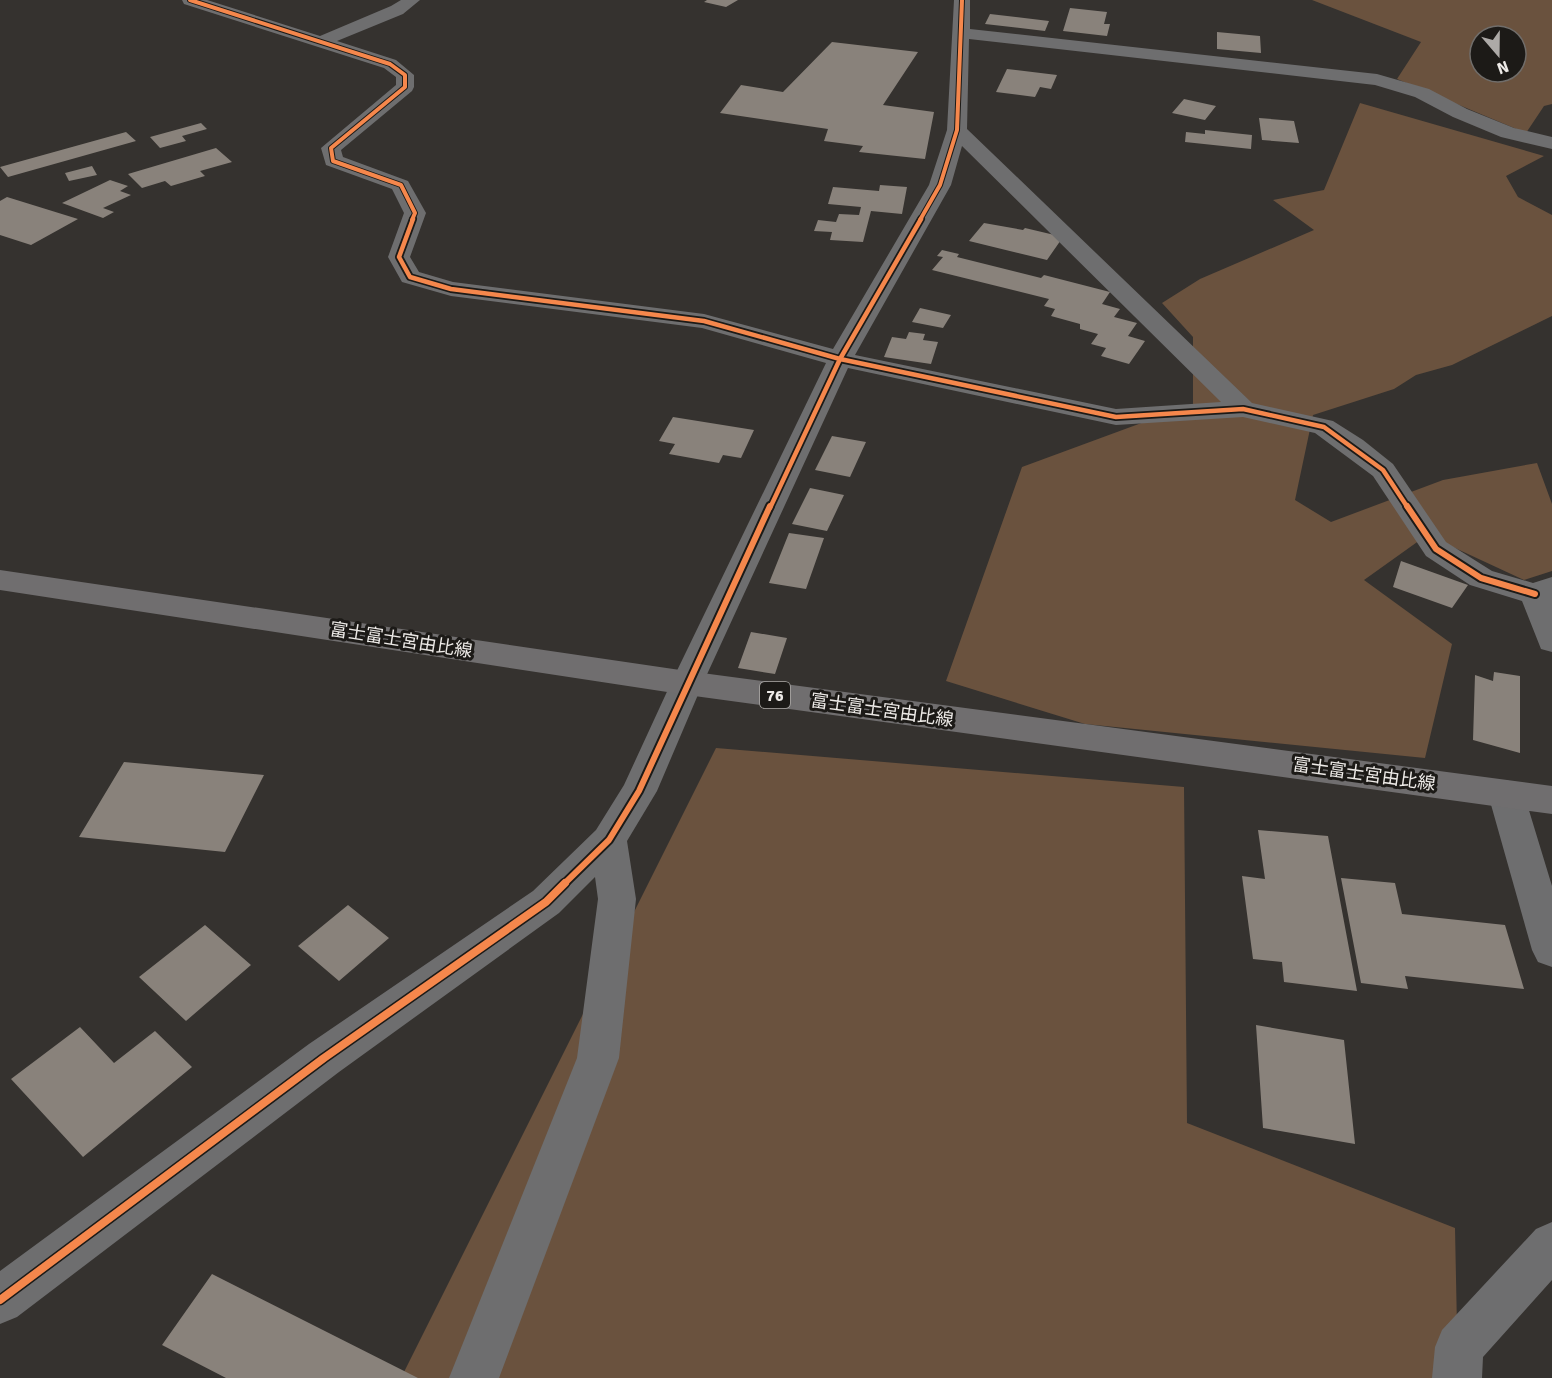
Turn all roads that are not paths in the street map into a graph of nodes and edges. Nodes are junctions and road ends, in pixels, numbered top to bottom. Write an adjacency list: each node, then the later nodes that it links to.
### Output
1 (190, 0): 5 (street)
2 (412, 0): 5 (street)
3 (962, 0): 4 (street)
4 (960, 33): 6 (street); 7 (street)
5 (321, 42): 8 (street)
6 (957, 130): 8 (street); 9 (street)
7 (1552, 143)
8 (840, 359): 9 (street); 13 (street)
9 (1243, 409): 11 (street)
10 (0, 580): 13 (main road, 富士富士宮由比線 / 76)
11 (1544, 590): 12 (street)
12 (1552, 641)
13 (687, 683): 14 (main road, 富士富士宮由比線 / 76); 16 (street)
14 (1506, 794): 15 (main road, 富士富士宮由比線 / 76); 17 (street)
15 (1552, 800)
16 (609, 840): 19 (street); 20 (street)
17 (1552, 950)
18 (1552, 1245): 21 (street)
19 (0, 1300)
20 (474, 1378)
21 (1457, 1378)

